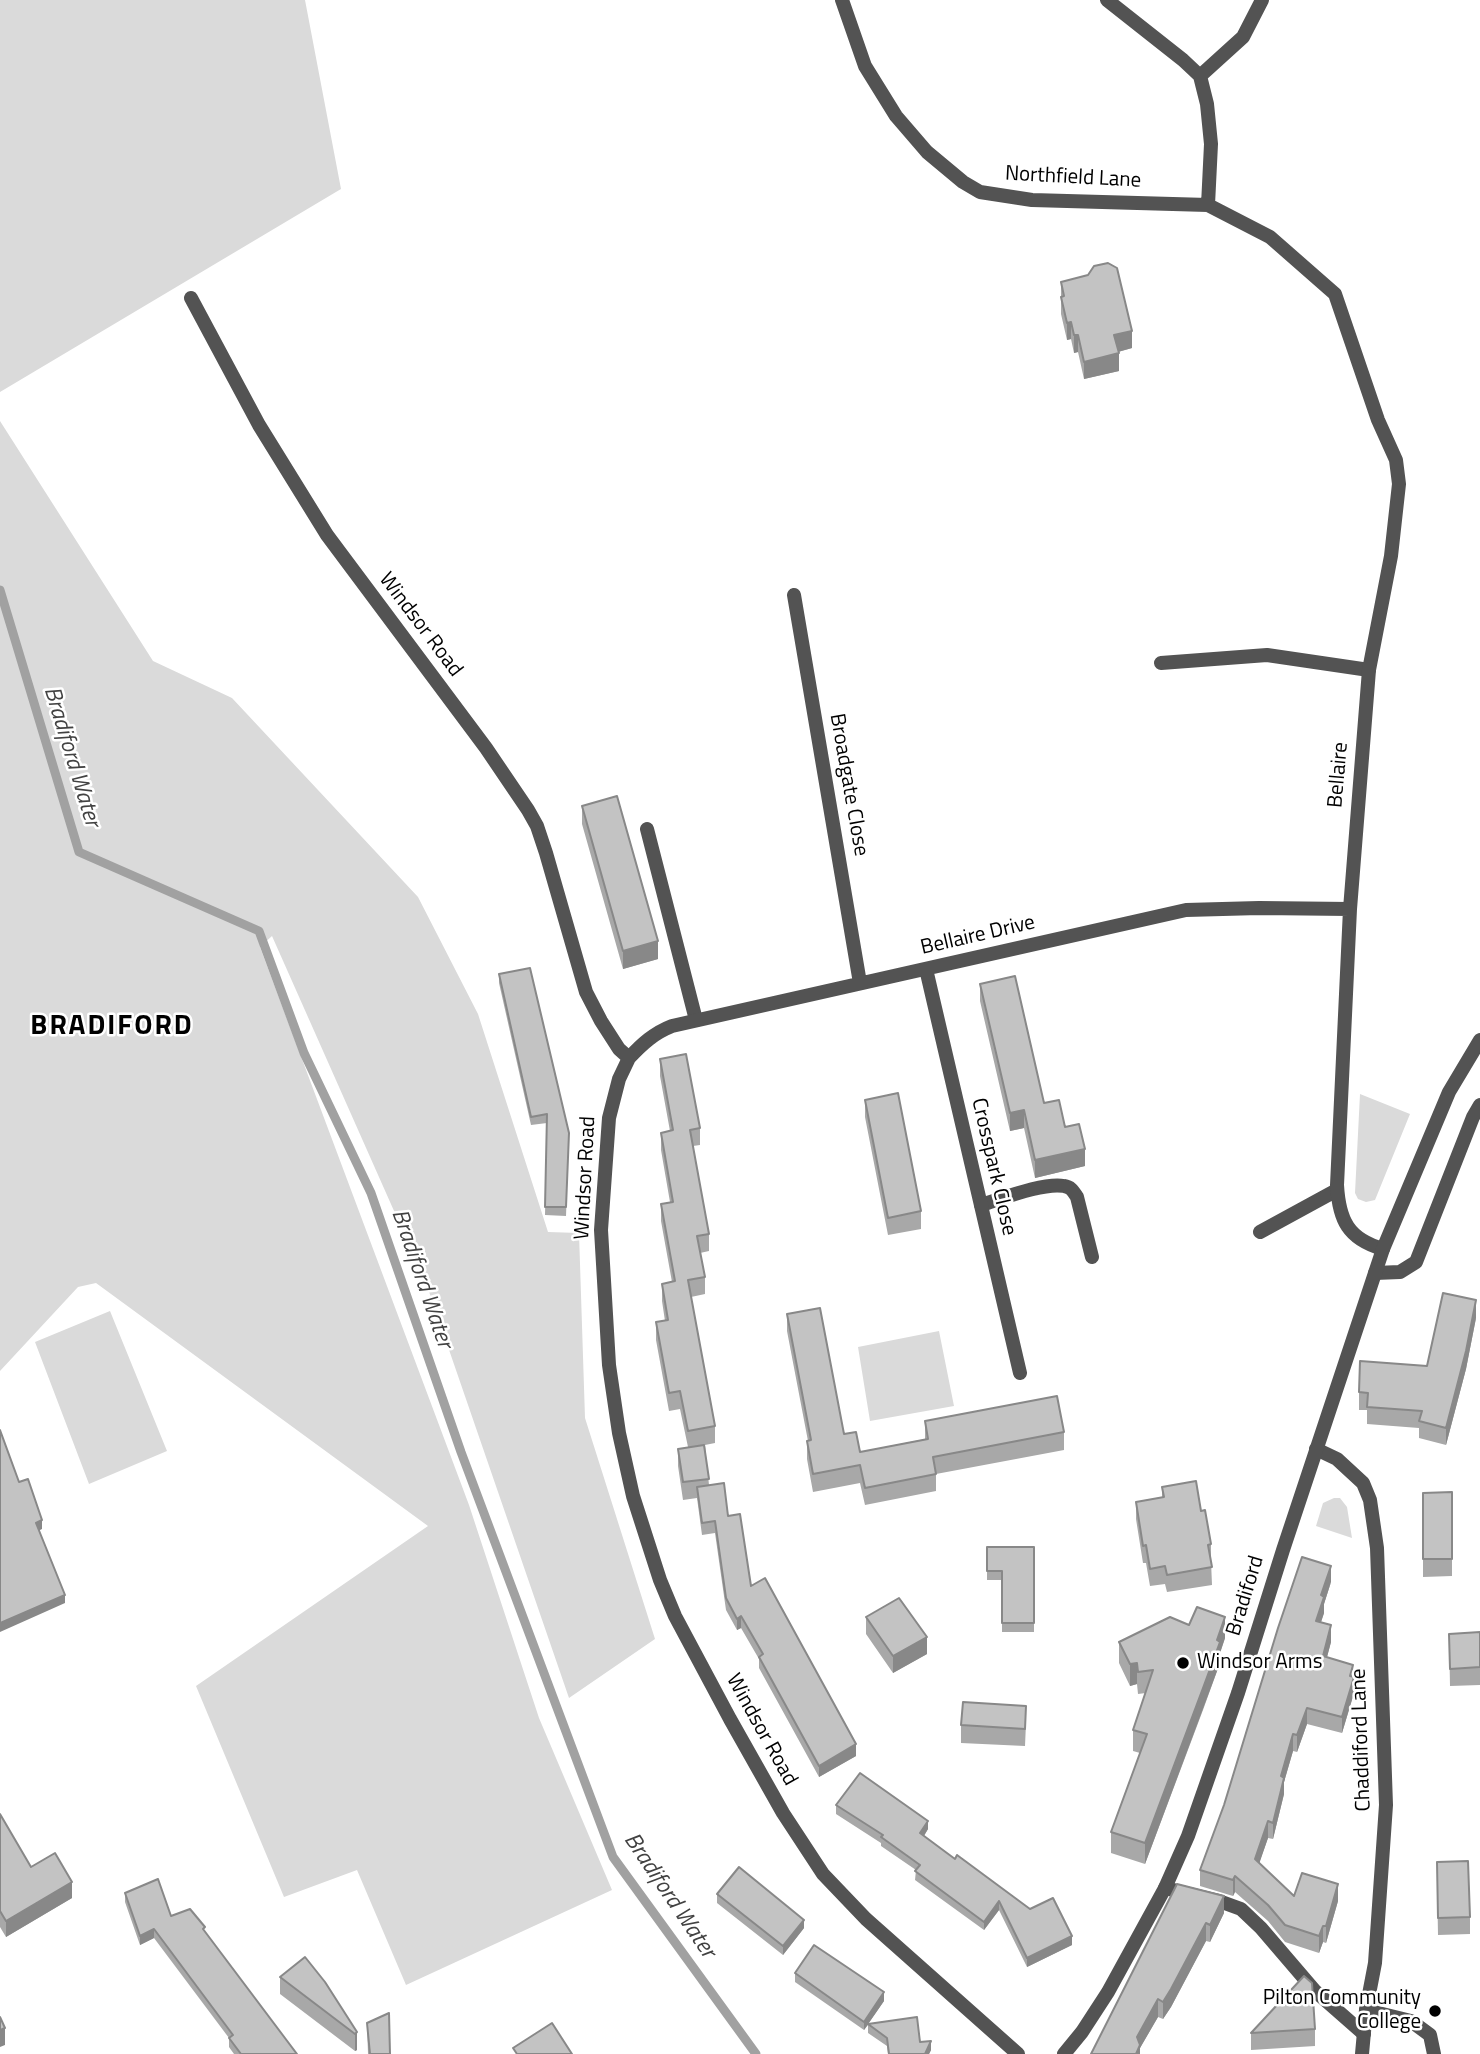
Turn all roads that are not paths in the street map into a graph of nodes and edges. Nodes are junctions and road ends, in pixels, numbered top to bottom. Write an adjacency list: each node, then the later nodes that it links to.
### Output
1 (842, 0): 5 (street, Northfield Lane)
2 (1107, 0): 4 (street)
3 (1262, 0): 4 (street)
4 (1200, 76): 5 (street)
5 (1208, 205): 6 (street, Northfield Lane)
6 (1335, 294): 10 (street, Bellaire)
7 (191, 298): 17 (street, Windsor Road)
8 (794, 595): 14 (street, Broadgate Close)
9 (1161, 663): 10 (street)
10 (1369, 670): 12 (street, Bellaire)
11 (647, 829): 15 (street)
12 (1350, 909): 13 (street, Bellaire Drive); 19 (street, Bellaire)
13 (926, 969): 14 (street, Bellaire Drive); 20 (street, Crosspark Close)
14 (860, 983): 15 (street, Bellaire Drive)
15 (695, 1020): 17 (street, Bellaire Drive)
16 (1480, 1040): 22 (street, Bradiford)
17 (629, 1058): 30 (street, Windsor Road)
18 (1480, 1105): 24 (street)
19 (1337, 1190): 21 (street); 22 (street, Bellaire)
20 (981, 1205): 23 (street); 25 (street, Crosspark Close)
21 (1260, 1232)
22 (1383, 1249): 24 (street, Bradiford)
23 (1092, 1257)
24 (1375, 1273): 26 (street, Bradiford)
25 (1020, 1373)
26 (1317, 1449): 27 (street, Bradiford); 28 (street, Chaddiford Lane)
27 (1166, 1888): 29 (street); 31 (street, Bradiford)
28 (1366, 2010): 29 (street, Chaddiford Lane); 33 (street)
29 (1364, 2034): 32 (street, Chaddiford Lane)
30 (1018, 2054)
31 (1064, 2054)
32 (1362, 2054)
33 (1434, 2054)

